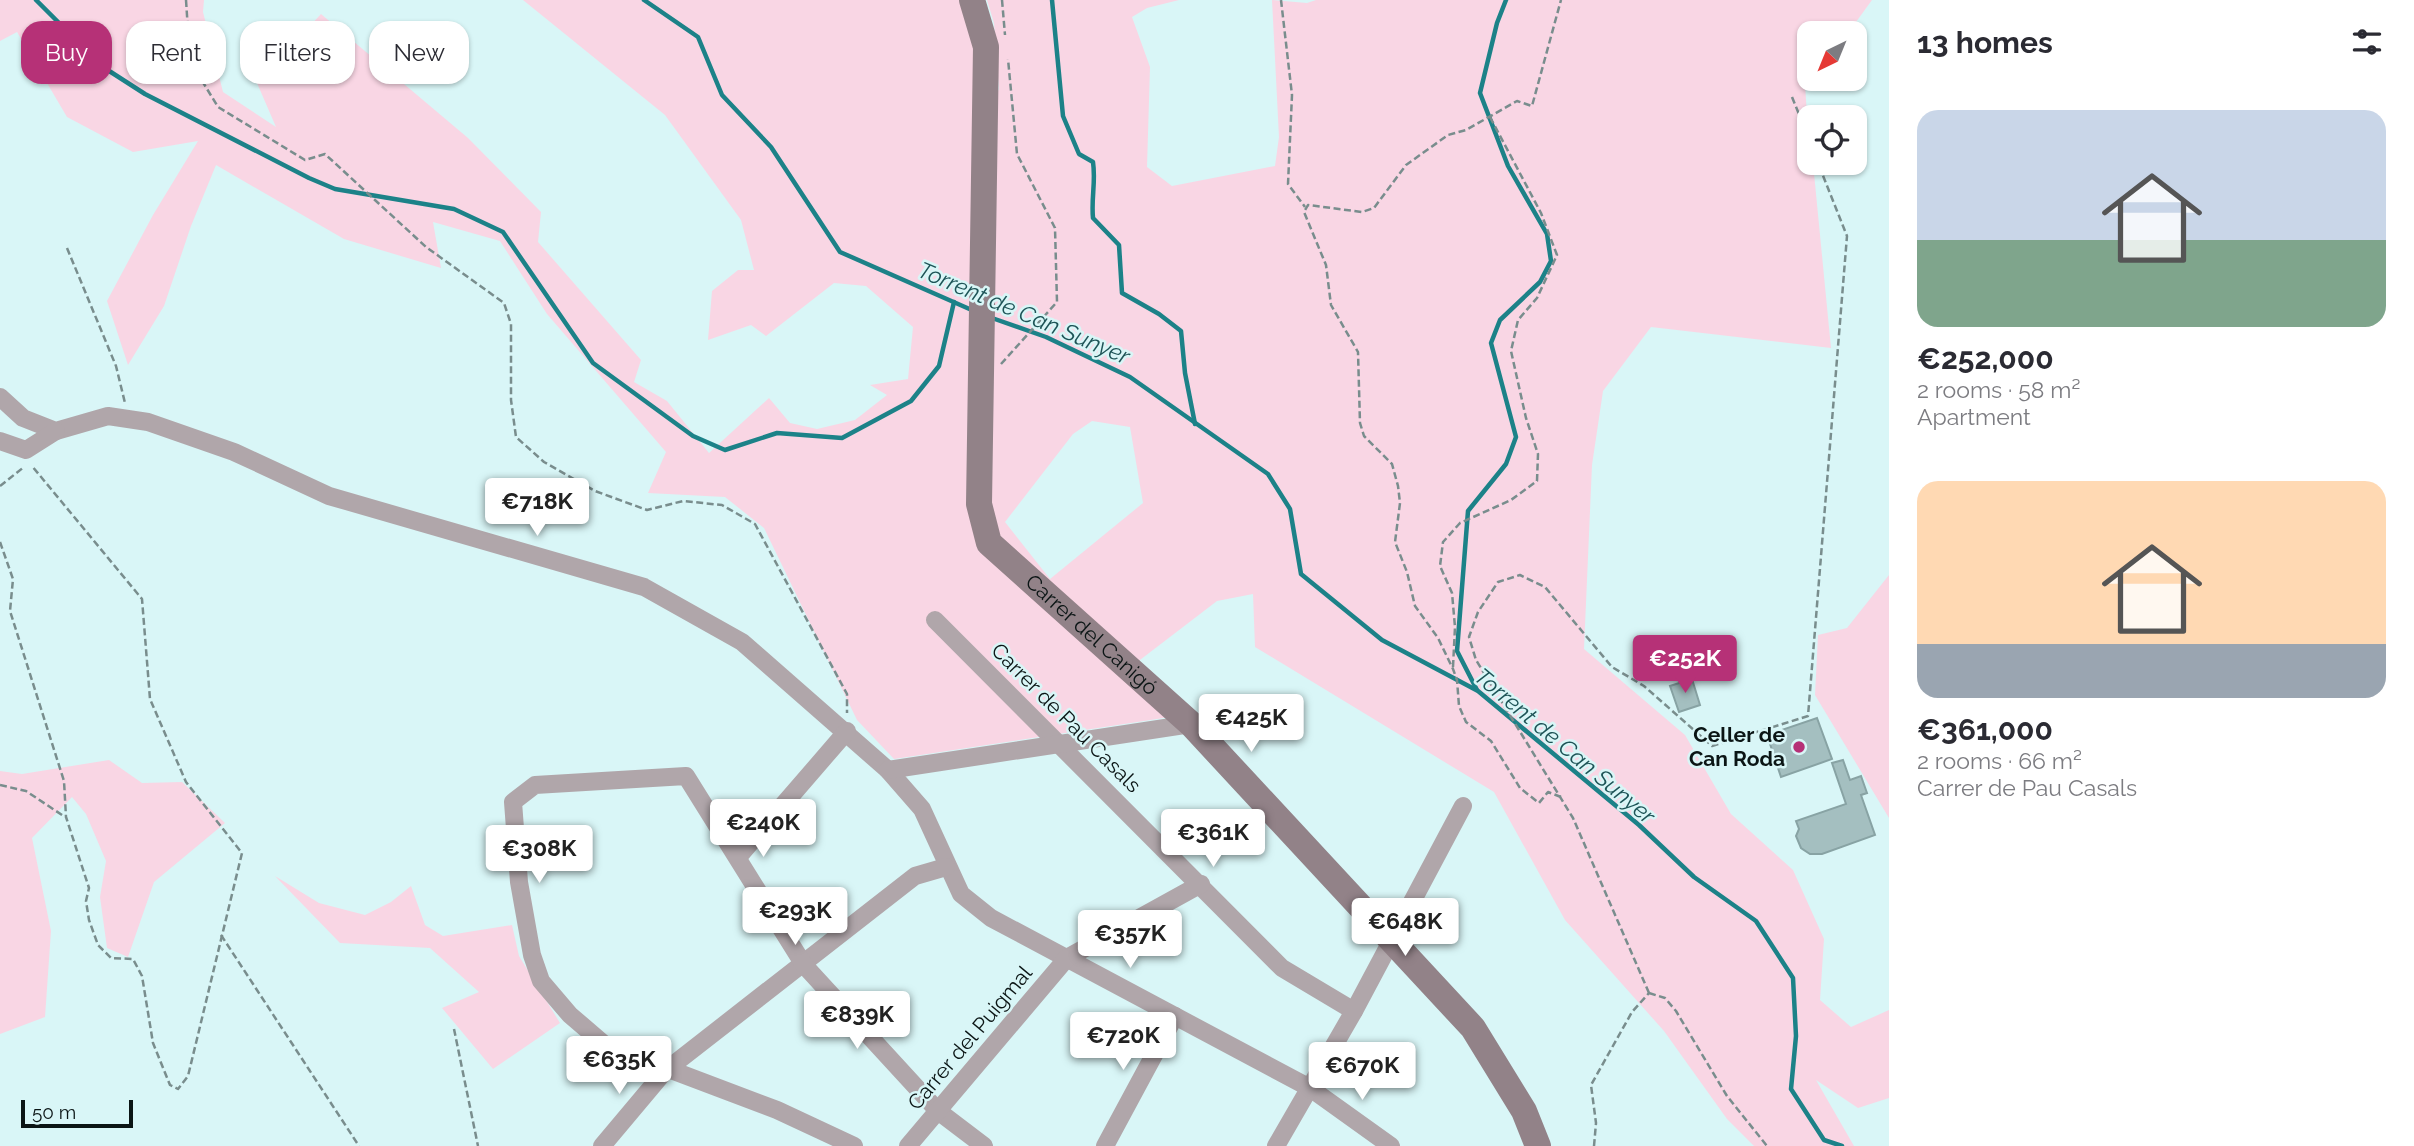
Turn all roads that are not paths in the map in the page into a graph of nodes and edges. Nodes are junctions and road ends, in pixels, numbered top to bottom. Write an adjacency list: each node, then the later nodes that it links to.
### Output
1 (972, 0): 6 (street, Carrer del Canigó)
2 (0, 397): 3 (street)
3 (56, 430): 4 (street); 7 (street)
4 (0, 441)
5 (935, 620): 8 (street, Carrer de Pau Casals)
6 (1191, 724): 8 (street); 14 (street, Carrer del Canigó)
7 (847, 731): 9 (street); 11 (street)
8 (1059, 743): 9 (street); 13 (street, Carrer de Pau Casals)
9 (888, 770): 12 (street)
10 (1463, 806): 14 (street)
11 (739, 856): 16 (street); 19 (street)
12 (946, 867): 15 (street); 16 (street)
13 (1201, 884): 15 (street); 17 (street, Carrer de Pau Casals)
14 (1392, 941): 17 (street); 29 (street, Carrer del Canigó)
15 (1067, 958): 18 (street); 21 (street, Carrer del Puigmal)
16 (804, 965): 19 (street); 21 (street)
17 (1354, 1011): 20 (street)
18 (1175, 1016): 20 (street); 26 (street)
19 (665, 1071): 22 (street); 23 (street)
20 (1310, 1088): 27 (street); 28 (street)
21 (938, 1111): 24 (street, Carrer del Puigmal); 25 (street)
22 (603, 1146)
23 (854, 1146)
24 (908, 1146)
25 (984, 1146)
26 (1105, 1146)
27 (1276, 1146)
28 (1391, 1146)
29 (1538, 1146)

